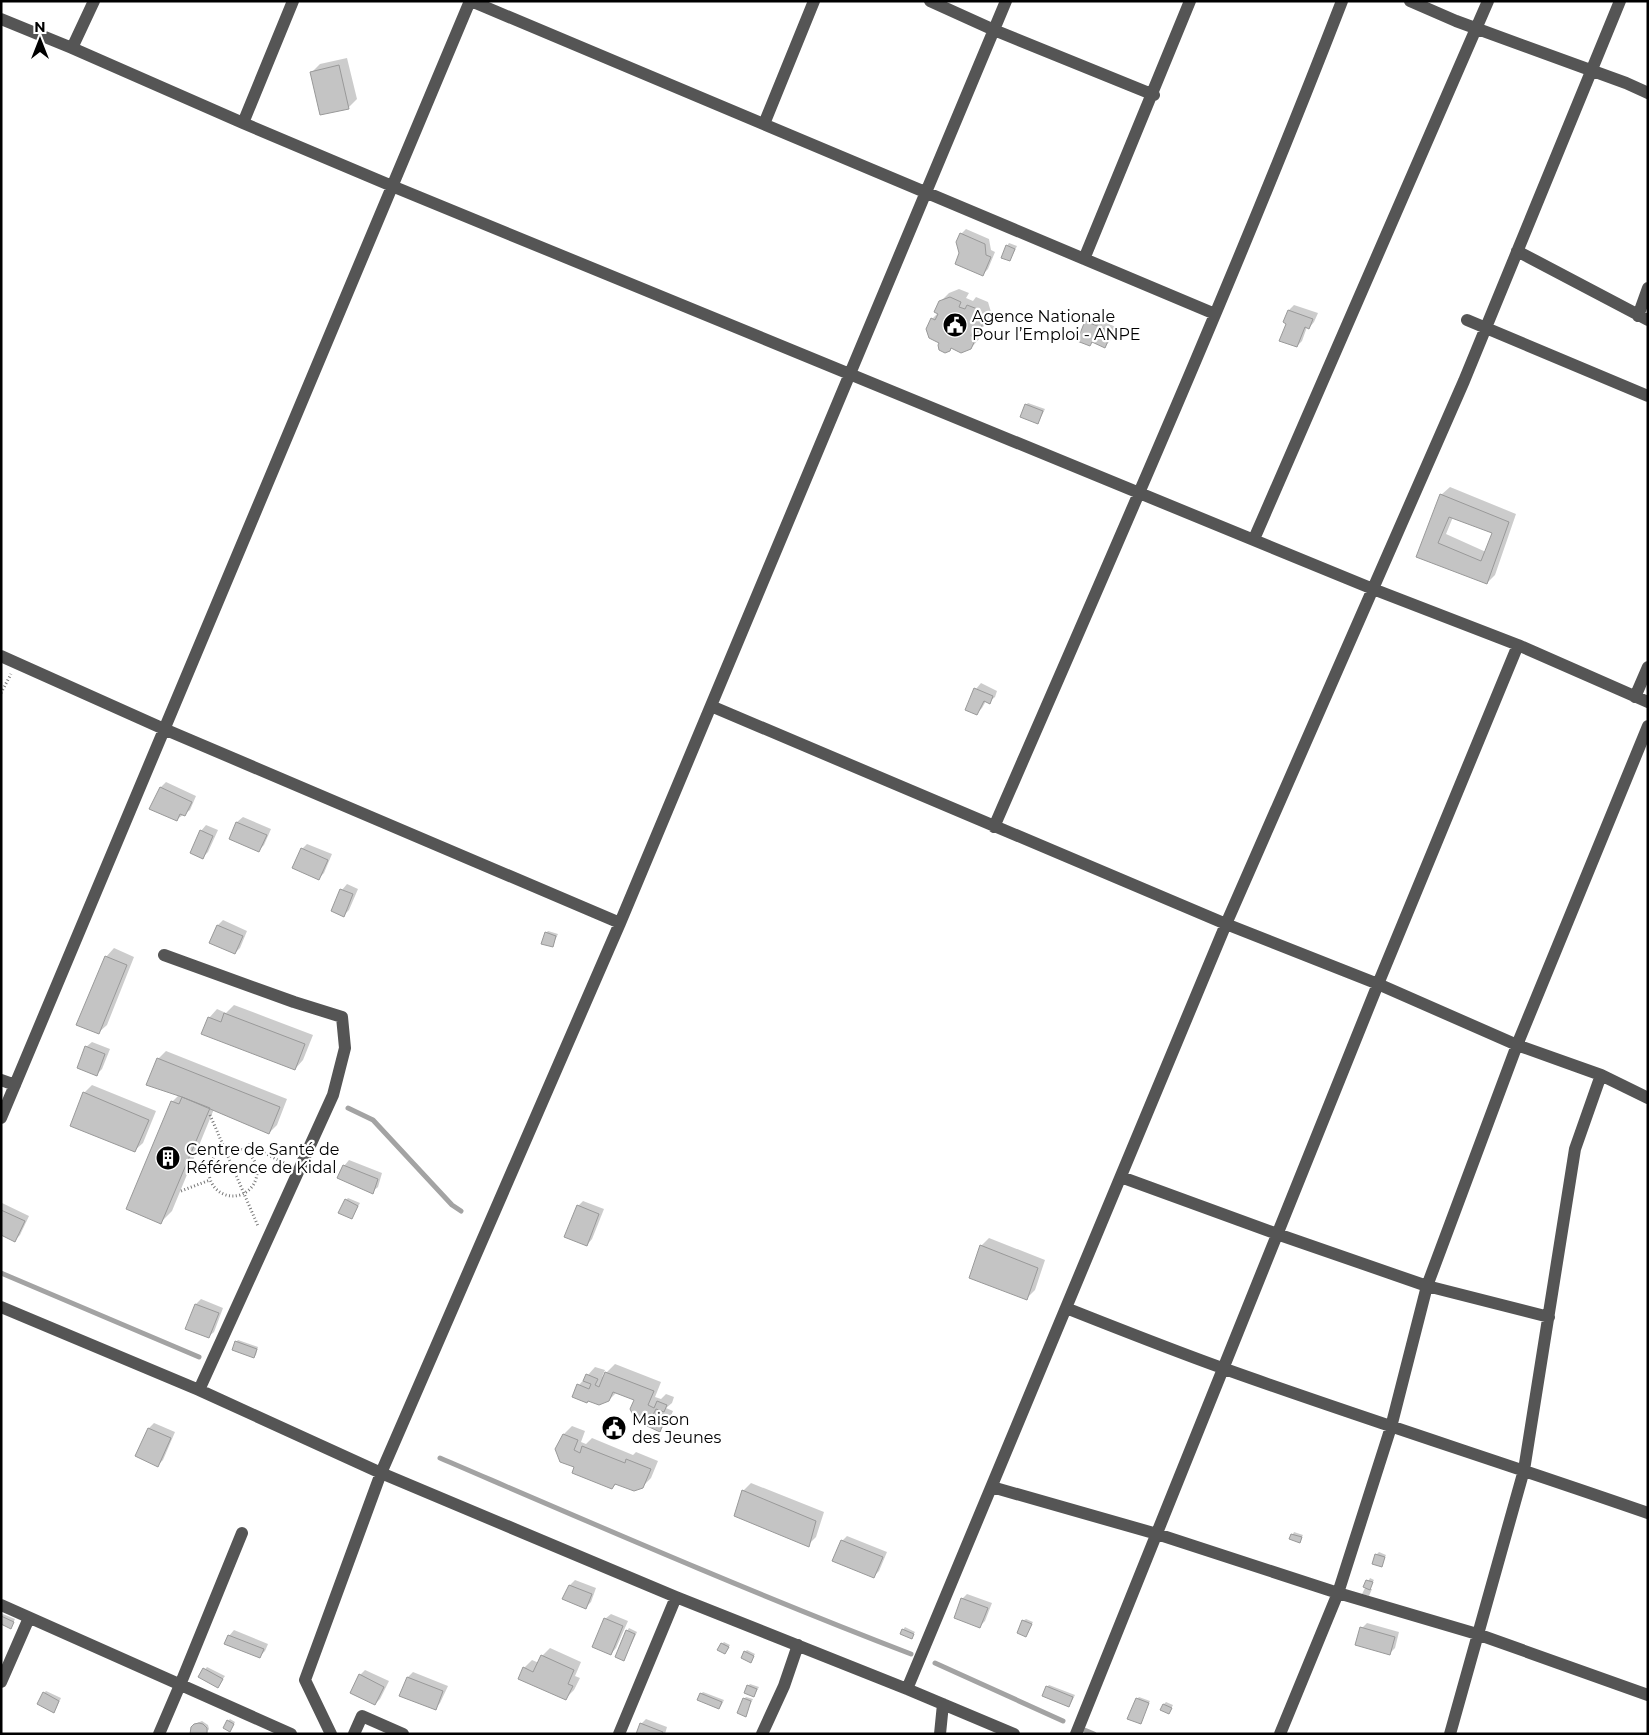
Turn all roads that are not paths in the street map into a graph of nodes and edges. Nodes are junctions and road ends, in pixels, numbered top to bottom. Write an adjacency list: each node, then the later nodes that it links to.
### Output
1 (94, 1): 15 (street)
2 (293, 1): 19 (street)
3 (470, 1): 20 (street); 21 (street)
4 (814, 1): 20 (street)
5 (930, 1): 14 (street)
6 (1006, 1): 14 (street)
7 (1190, 1): 18 (street)
8 (1342, 1): 26 (street)
9 (1410, 1): 13 (street)
10 (1488, 1): 13 (street)
11 (1620, 1): 16 (street)
12 (1, 19): 15 (street)
13 (1476, 29): 16 (street); 33 (street)
14 (994, 30): 18 (street); 22 (street)
15 (72, 48): 19 (street)
16 (1591, 71): 17 (street); 23 (street)
17 (1648, 93)
18 (1153, 94): 24 (street)
19 (243, 124): 21 (street)
20 (764, 124): 22 (street)
21 (392, 186): 30 (street); 42 (street)
22 (926, 192): 24 (street); 30 (street)
23 (1517, 251): 27 (street); 29 (street)
24 (1084, 259): 26 (street)
25 (1648, 288): 27 (street)
26 (1215, 314): 32 (street)
27 (1643, 318)
28 (1467, 320): 29 (street)
29 (1486, 328): 31 (street); 34 (street)
30 (850, 374): 32 (street); 40 (street)
31 (1648, 396)
32 (1140, 492): 33 (street); 43 (street)
33 (1254, 539): 34 (street)
34 (1373, 589): 35 (street); 45 (street)
35 (1518, 645): 38 (street); 47 (street)
36 (1, 656): 42 (street)
37 (1648, 667): 38 (street)
38 (1635, 697): 39 (street)
39 (1648, 702)
40 (711, 706): 43 (street); 44 (street)
41 (1648, 726): 48 (street)
42 (164, 729): 44 (street); 51 (street)
43 (994, 827): 45 (street)
44 (620, 923): 64 (street)
45 (1226, 924): 47 (street); 54 (street)
46 (164, 955): 61 (street)
47 (1378, 984): 48 (street); 55 (street)
48 (1517, 1045): 49 (street); 56 (street)
49 (1601, 1075): 52 (street); 59 (street)
50 (1, 1080): 51 (street)
51 (15, 1085): 53 (street)
52 (1648, 1098)
53 (1, 1118)
54 (1121, 1177): 55 (street); 57 (street)
55 (1277, 1234): 56 (street); 60 (street)
56 (1427, 1286): 59 (street); 62 (street)
57 (1066, 1308): 60 (street); 65 (street)
58 (3, 1311): 61 (street)
59 (1548, 1317): 63 (street)
60 (1223, 1369): 62 (street); 68 (street)
61 (199, 1390): 64 (street)
62 (1391, 1427): 63 (street); 69 (street)
63 (1524, 1470): 66 (street); 73 (street)
64 (381, 1473): 70 (street); 82 (street)
65 (992, 1487): 68 (street); 77 (street)
66 (1648, 1513)
67 (242, 1533): 76 (street)
68 (1157, 1534): 69 (street); 89 (street)
69 (1338, 1593): 73 (street); 90 (street)
70 (676, 1596): 74 (street); 85 (street)
71 (1, 1605): 72 (street)
72 (29, 1618): 75 (street); 76 (street)
73 (1477, 1634): 78 (street); 91 (street)
74 (798, 1645): 77 (street); 86 (street)
75 (1, 1682)
76 (180, 1685): 80 (street); 81 (street)
77 (907, 1689): 79 (street)
78 (1648, 1695)
79 (943, 1704): 87 (street); 88 (street)
80 (159, 1734)
81 (291, 1734)
82 (331, 1734)
83 (354, 1734): 84 (street)
84 (403, 1734)
85 (619, 1734)
86 (762, 1734)
87 (940, 1734)
88 (1014, 1734)
89 (1076, 1734)
90 (1280, 1734)
91 (1450, 1734)

